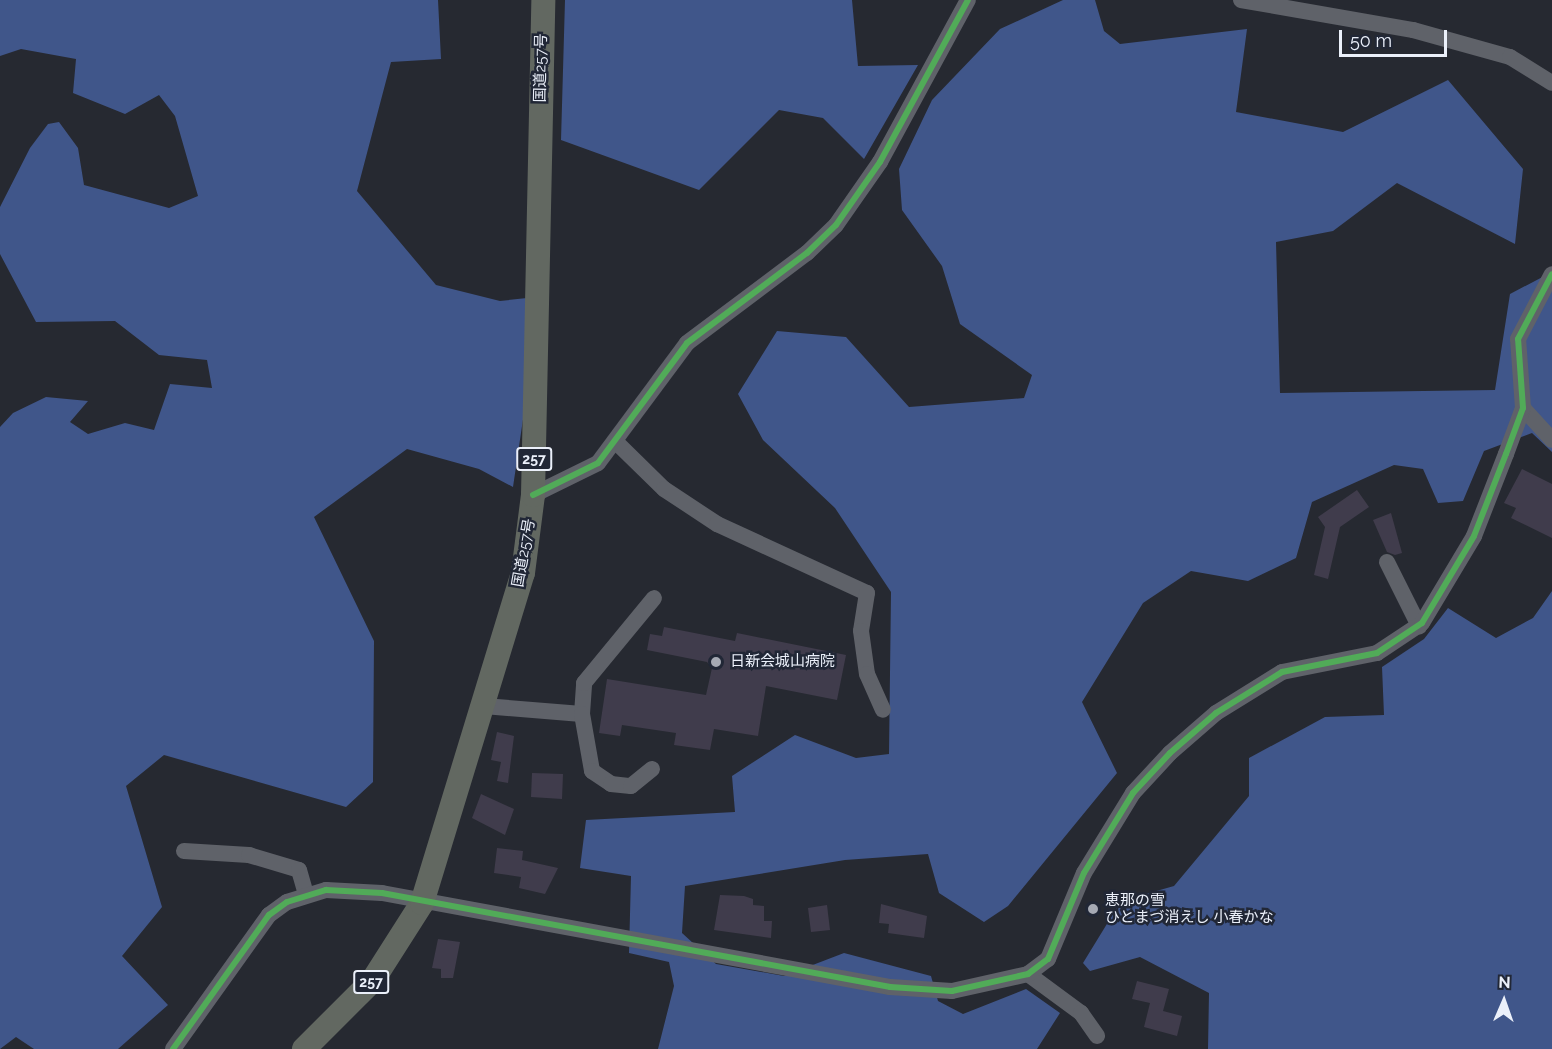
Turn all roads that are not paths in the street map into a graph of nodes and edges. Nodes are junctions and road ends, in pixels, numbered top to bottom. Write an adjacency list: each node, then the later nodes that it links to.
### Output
1 (543, 0): 9 (highway, 国道257号 / 257)
2 (968, 0): 8 (street)
3 (1241, 0): 4 (street)
4 (1552, 82)
5 (1552, 274): 6 (street)
6 (1523, 408): 7 (street); 12 (street)
7 (1552, 440)
8 (616, 442): 9 (street); 14 (street)
9 (533, 495): 13 (highway, 国道257号 / 257)
10 (1387, 562): 12 (street)
11 (654, 598): 15 (street)
12 (1419, 626): 20 (street)
13 (484, 706): 15 (street); 19 (highway, 国道257号 / 257)
14 (883, 710)
15 (582, 714): 16 (street)
16 (652, 769)
17 (184, 851): 18 (street)
18 (306, 894): 19 (street); 22 (street)
19 (422, 903): 20 (street); 23 (highway, 国道257号 / 257)
20 (1028, 974): 21 (street)
21 (1097, 1036)
22 (173, 1049)
23 (304, 1049)

